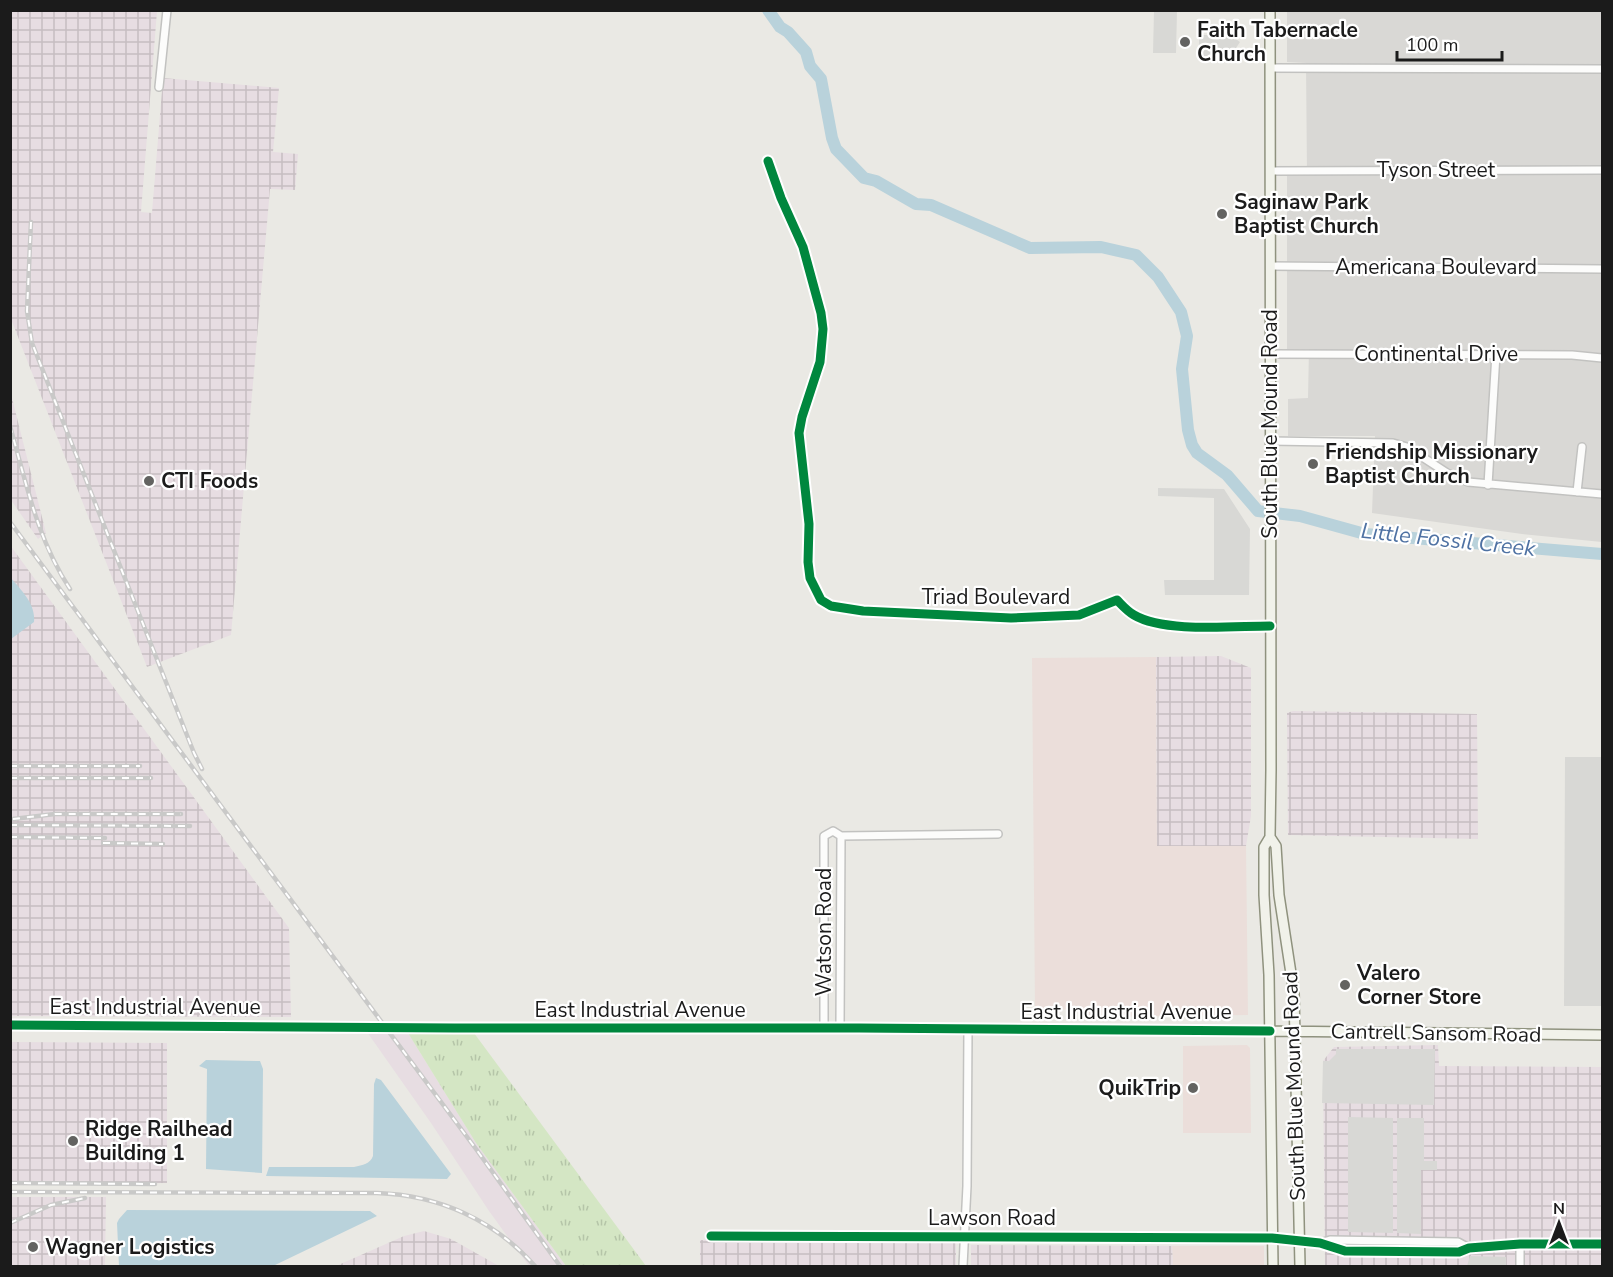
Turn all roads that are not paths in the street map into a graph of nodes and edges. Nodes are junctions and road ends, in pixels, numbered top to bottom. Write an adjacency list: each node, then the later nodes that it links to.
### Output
1 (167, 10): 5 (street)
2 (1270, 10): 3 (main road, South Blue Mound Road)
3 (1270, 68): 4 (street); 8 (main road, South Blue Mound Road)
4 (1602, 69)
5 (159, 87)
6 (768, 161): 19 (street, Triad Boulevard)
7 (1602, 170): 8 (street, Tyson Street)
8 (1270, 171): 9 (main road, South Blue Mound Road)
9 (1270, 266): 10 (street, Americana Boulevard); 11 (main road, South Blue Mound Road)
10 (1602, 269)
11 (1270, 354): 12 (street, Continental Drive); 14 (main road, South Blue Mound Road)
12 (1496, 354): 13 (street, Continental Drive); 16 (street)
13 (1602, 358)
14 (1270, 441): 16 (street); 19 (main road, South Blue Mound Road)
15 (1582, 447): 17 (street)
16 (1488, 485): 17 (street)
17 (1577, 492): 18 (street)
18 (1602, 494)
19 (1270, 626): 22 (main road, South Blue Mound Road)
20 (998, 834): 21 (street)
21 (841, 836): 24 (street, Watson Road); 25 (street)
22 (1270, 837): 27 (main road, South Blue Mound Road); 28 (main road, South Blue Mound Road)
23 (10, 1025): 24 (street, East Industrial Avenue)
24 (824, 1028): 25 (street, East Industrial Avenue)
25 (840, 1028): 26 (street, East Industrial Avenue)
26 (968, 1029): 27 (street, East Industrial Avenue); 31 (street)
27 (1270, 1031): 28 (main road, Cantrell Sansom Road); 32 (main road, South Blue Mound Road)
28 (1295, 1031): 29 (main road, Cantrell Sansom Road); 33 (main road, South Blue Mound Road)
29 (1602, 1035)
30 (711, 1236): 31 (street, Lawson Road)
31 (964, 1236): 32 (street, Lawson Road); 38 (street)
32 (1272, 1238): 33 (street, Lawson Road); 39 (main road, South Blue Mound Road)
33 (1298, 1241): 34 (street, Lawson Road); 40 (main road, South Blue Mound Road)
34 (1320, 1243): 37 (street); 37 (street)
35 (1520, 1244): 36 (street); 37 (street); 41 (street)
36 (1602, 1244)
37 (1469, 1248)
38 (963, 1266)
39 (1273, 1266)
40 (1300, 1266)
41 (1520, 1266)

